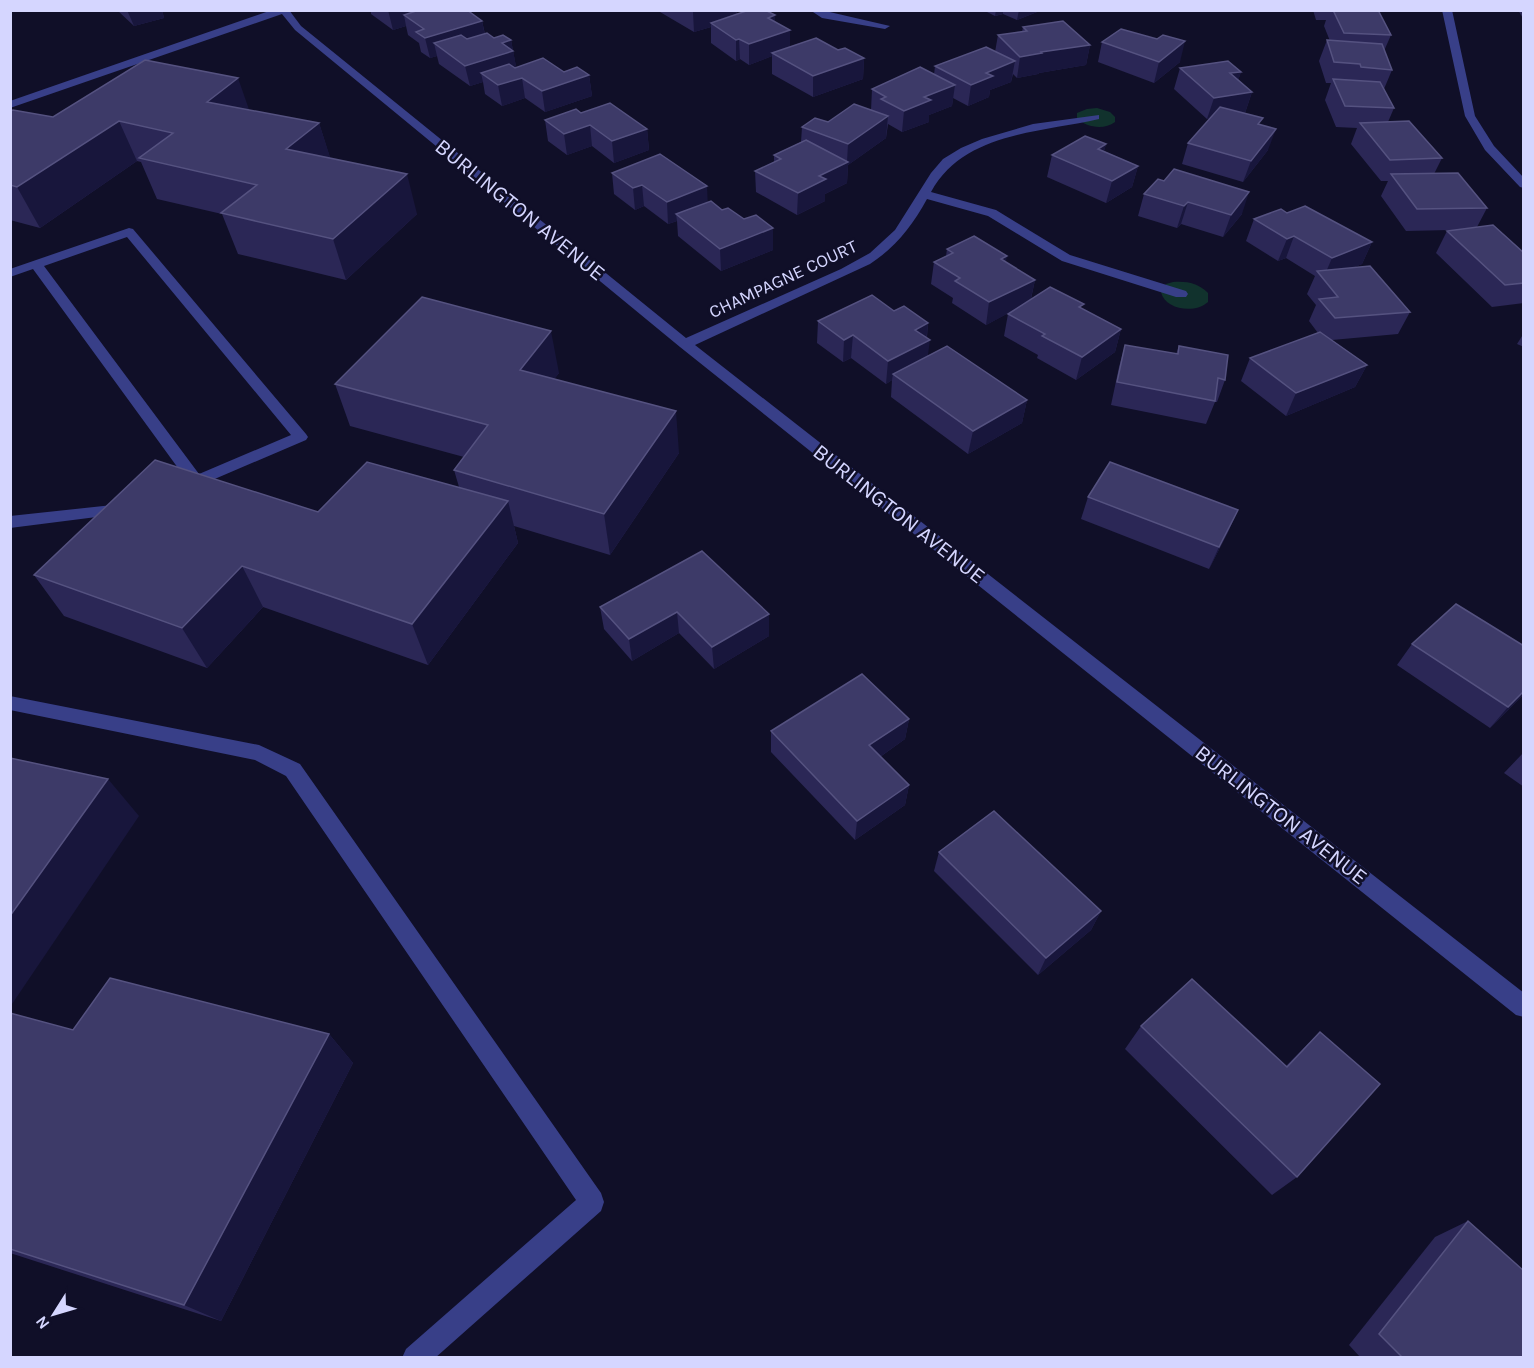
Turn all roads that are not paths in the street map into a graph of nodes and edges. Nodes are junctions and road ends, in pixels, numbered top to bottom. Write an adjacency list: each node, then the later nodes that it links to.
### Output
1 (284, 10): 5 (street); 12 (street, BURLINGTON AVENUE)
2 (814, 10): 4 (street)
3 (1447, 10): 7 (street)
4 (885, 26)
5 (10, 105)
6 (1095, 117): 8 (street, CHAMPAGNE COURT)
7 (1524, 185)
8 (924, 194): 11 (street); 12 (street, CHAMPAGNE COURT)
9 (36, 264): 10 (street); 13 (street); 13 (street)
10 (10, 273)
11 (1181, 294)
12 (685, 344): 18 (street, BURLINGTON AVENUE)
13 (196, 481): 14 (street)
14 (169, 492)
15 (140, 503): 16 (street)
16 (10, 522)
17 (10, 703): 19 (street)
18 (1524, 1007)
19 (415, 1358)

